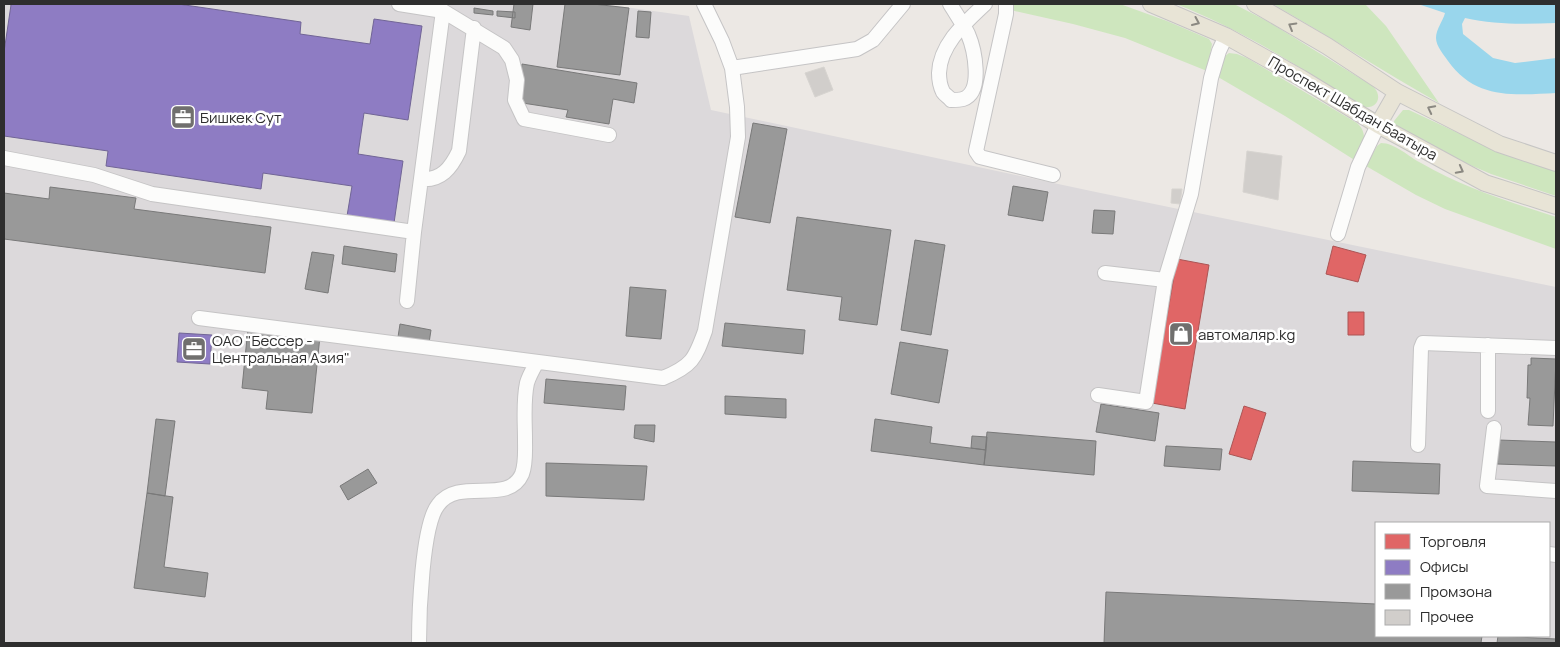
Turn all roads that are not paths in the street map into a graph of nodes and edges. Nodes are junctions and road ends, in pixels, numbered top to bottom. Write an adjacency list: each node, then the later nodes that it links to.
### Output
1 (399, 4): 9 (lane)
2 (704, 4): 13 (lane)
3 (903, 4): 13 (lane)
4 (950, 4): 10 (lane)
5 (985, 4): 10 (lane)
6 (1006, 4): 19 (lane)
7 (1151, 4): 12 (main road, Проспект Шабдан Баатыра, one-way to 12)
8 (1255, 4): 14 (main road, one-way to 8)
9 (443, 11): 11 (lane); 20 (lane)
10 (962, 25): 10 (lane)
11 (474, 28): 16 (lane); 20 (lane)
12 (1226, 36): 15 (main road, Проспект Шабдан Баатыра); 25 (lane)
13 (732, 68): 30 (lane)
14 (1397, 92): 15 (main road); 18 (main road, one-way to 14)
15 (1378, 125): 21 (main road, Проспект Шабдан Баатыра, one-way to 21); 23 (lane)
16 (609, 135)
17 (4, 158): 22 (lane)
18 (1556, 163)
19 (1053, 175)
20 (421, 179): 22 (lane)
21 (1556, 206)
22 (414, 232): 26 (lane)
23 (1338, 234)
24 (1105, 273): 25 (lane)
25 (1165, 280): 31 (lane)
26 (407, 301)
27 (199, 318): 30 (lane)
28 (1488, 344): 29 (lane); 32 (lane); 34 (lane)
29 (1556, 348)
30 (536, 362): 36 (lane)
31 (1098, 395)
32 (1488, 411)
33 (1494, 428): 35 (lane)
34 (1418, 444)
35 (1556, 491)
36 (418, 643)

